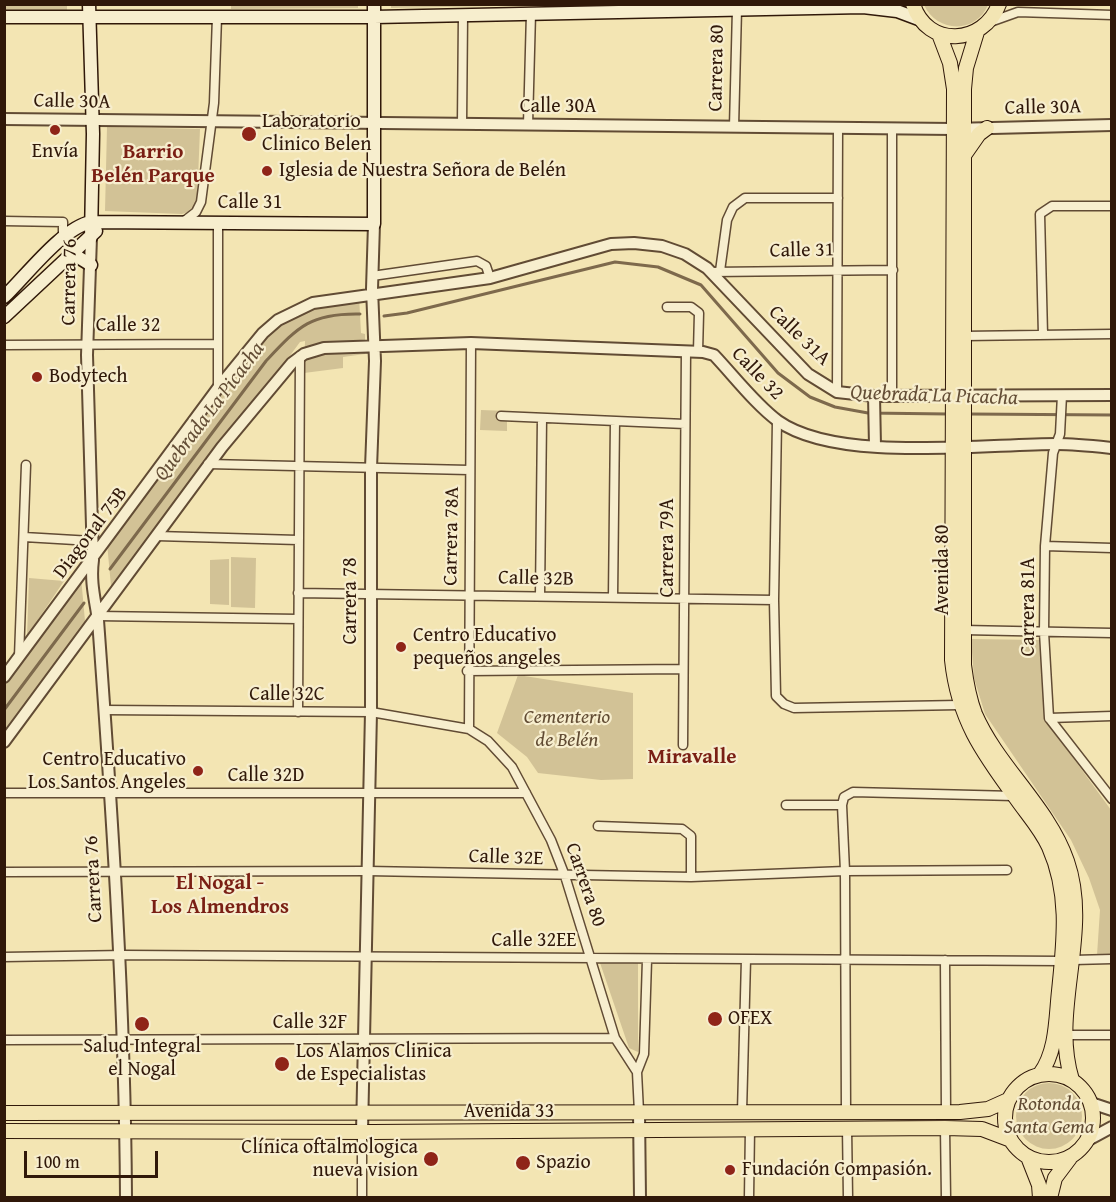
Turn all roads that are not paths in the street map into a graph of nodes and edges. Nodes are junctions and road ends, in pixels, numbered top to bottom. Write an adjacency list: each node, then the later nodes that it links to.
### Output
1 (913, 4): 11 (main road)
2 (999, 4): 12 (main road)
3 (737, 9): 6 (main road); 11 (main road); 22 (street, Carrera 80)
4 (89, 11): 9 (main road); 10 (main road); 16 (main road, Carrera 76)
5 (374, 11): 7 (main road); 10 (main road); 18 (main road, Carrera 78)
6 (531, 13): 7 (main road); 20 (street)
7 (463, 15): 19 (street)
8 (1112, 15): 12 (street)
9 (4, 17)
10 (217, 17): 17 (street)
11 (921, 20): 14 (main road)
12 (990, 22): 13 (main road)
13 (977, 32): 14 (main road); 26 (main road, Avenida 80)
14 (939, 34): 26 (main road, Avenida 80)
15 (4, 119): 16 (street, Calle 30A)
16 (92, 120): 17 (street, Calle 30A); 31 (main road, Carrera 76)
17 (212, 121): 18 (street, Calle 30A); 33 (street)
18 (374, 123): 19 (street, Calle 30A); 35 (main road, Carrera 78)
19 (462, 124): 20 (street, Calle 30A)
20 (528, 125): 22 (street, Calle 30A)
21 (1112, 125): 24 (street, Calle 30A)
22 (734, 127): 23 (street, Calle 30A)
23 (838, 128): 25 (street, Calle 30A); 28 (street)
24 (987, 128): 26 (street, Calle 30A); 27 (main road)
25 (892, 129): 26 (street, Calle 30A); 41 (street)
26 (959, 129): 27 (main road, Avenida 80); 66 (main road, Avenida 80)
27 (964, 156): 51 (main road, Avenida 80)
28 (838, 198): 40 (street); 42 (street)
29 (1112, 206): 50 (street)
30 (4, 221): 37 (street)
31 (91, 222): 32 (main road, Calle 31); 36 (main road, Carrera 76); 37 (main road)
32 (105, 222): 33 (main road, Calle 31); 36 (main road)
33 (182, 222): 34 (main road, Calle 31)
34 (219, 222): 35 (main road, Calle 31); 53 (street)
35 (374, 224): 43 (street, Carrera 78)
36 (91, 237): 38 (main road); 39 (street, Carrera 76)
37 (63, 238): 46 (main road)
38 (68, 258): 39 (main road); 48 (main road)
39 (91, 265): 55 (street, Carrera 76)
40 (838, 270): 41 (street, Calle 31); 42 (street, Calle 31); 61 (street)
41 (893, 270): 63 (street)
42 (716, 272): 44 (street, Calle 31A); 61 (street, Calle 31A)
43 (372, 276): 44 (street); 45 (street, Carrera 78)
44 (490, 278): 45 (street, Calle 31A)
45 (372, 294): 56 (street, Carrera 78); 60 (street, Diagonal 75B)
46 (4, 297)
47 (667, 307): 58 (street)
48 (4, 317)
49 (1112, 334): 50 (street)
50 (1043, 335): 51 (street)
51 (964, 336): 66 (main road, Avenida 80)
52 (471, 343): 56 (street, Calle 32); 57 (street, Calle 32); 80 (street, Carrera 78A)
53 (217, 344): 55 (street, Calle 32); 60 (street)
54 (4, 345): 55 (street, Calle 32)
55 (88, 345): 84 (street, Carrera 76)
56 (375, 345): 59 (street, Calle 32); 79 (street, Carrera 78)
57 (686, 351): 58 (street, Calle 32); 71 (street, Carrera 79A)
58 (698, 352): 69 (street, Calle 32)
59 (300, 356): 76 (street); 78 (street)
60 (218, 388): 87 (street, Diagonal 75B)
61 (837, 392): 65 (street, Calle 31A)
62 (1112, 395): 64 (street, Calle 31A)
63 (892, 396): 65 (street, Calle 31A); 66 (street, Calle 31A)
64 (1061, 400): 66 (street, Calle 31A); 72 (street, Carrera 81A)
65 (874, 402): 73 (street)
66 (958, 402): 74 (main road, Avenida 80)
67 (501, 416): 68 (street)
68 (542, 418): 70 (street); 91 (street)
69 (777, 421): 73 (street, Calle 32); 94 (street)
70 (615, 422): 71 (street); 92 (street)
71 (685, 424): 93 (street, Carrera 79A)
72 (1057, 444): 74 (street, Calle 32); 75 (street, Calle 32); 85 (street, Carrera 81A)
73 (875, 446): 74 (street, Calle 32)
74 (957, 447): 97 (main road, Avenida 80); 104 (main road, Avenida 80)
75 (1112, 448)
76 (208, 464): 78 (street); 81 (street)
77 (26, 465): 82 (street)
78 (298, 468): 79 (street); 83 (street)
79 (371, 468): 80 (street); 88 (street, Carrera 78)
80 (469, 470): 90 (street, Carrera 78A)
81 (157, 536): 83 (street); 95 (street)
82 (24, 537): 84 (street); 100 (street)
83 (298, 540): 89 (street)
84 (92, 541): 87 (street, Carrera 76)
85 (1045, 546): 86 (street); 98 (street, Carrera 81A)
86 (1112, 548)
87 (94, 570): 95 (street, Carrera 76); 100 (street, Diagonal 75B)
88 (370, 592): 89 (street, Calle 32B); 90 (street, Calle 32B); 107 (street, Carrera 78)
89 (298, 593): 96 (street)
90 (468, 594): 91 (street, Calle 32B); 102 (street, Carrera 78A)
91 (540, 596): 92 (street, Calle 32B)
92 (614, 597): 93 (street, Calle 32B)
93 (684, 598): 94 (street, Calle 32B); 101 (street, Carrera 79A)
94 (774, 600): 104 (street)
95 (99, 609): 96 (street); 105 (street, Carrera 76); 111 (street)
96 (298, 619): 106 (street)
97 (963, 630): 98 (street); 138 (main road, Avenida 80)
98 (1044, 632): 99 (street); 109 (street, Carrera 81A)
99 (1112, 633)
100 (19, 657): 103 (street, Diagonal 75B)
101 (683, 669): 102 (street); 112 (street, Carrera 79A)
102 (467, 670): 110 (street, Carrera 78A)
103 (4, 677)
104 (959, 705): 117 (main road, Avenida 80)
105 (104, 710): 106 (street, Calle 32C); 114 (street, Carrera 76)
106 (298, 711): 107 (street, Calle 32C)
107 (371, 712): 110 (street, Calle 32C); 115 (street, Carrera 78)
108 (1112, 716): 109 (street)
109 (1049, 718): 118 (street)
110 (469, 729): 116 (street, Carrera 80)
111 (4, 742)
112 (683, 745)
113 (4, 793): 114 (street, Calle 32D)
114 (109, 793): 115 (street, Calle 32D); 123 (street, Carrera 76)
115 (369, 793): 116 (street, Calle 32D); 124 (street, Carrera 78)
116 (526, 793): 127 (street, Carrera 80)
117 (1014, 796): 120 (street); 138 (main road, Avenida 80)
118 (1111, 799)
119 (786, 805): 120 (street)
120 (842, 805): 125 (street)
121 (598, 826): 128 (street)
122 (1007, 870): 125 (street, Calle 32E)
123 (113, 871): 124 (street, Calle 32E); 126 (street, Calle 32E); 129 (street, Carrera 76)
124 (368, 871): 127 (street, Calle 32E); 130 (street, Carrera 78)
125 (845, 871): 128 (street, Calle 32E); 135 (street)
126 (4, 872)
127 (565, 876): 128 (street, Calle 32E); 132 (street, Carrera 80)
128 (692, 877)
129 (117, 955): 130 (street, Calle 32EE); 131 (street, Calle 32EE); 144 (street, Carrera 76)
130 (367, 956): 132 (street, Calle 32EE); 142 (street, Carrera 78)
131 (4, 957)
132 (590, 958): 136 (street, Calle 32EE); 141 (street, Carrera 80)
133 (1112, 958): 138 (street, Calle 32EE)
134 (746, 959): 135 (street, Calle 32EE); 136 (street, Calle 32EE); 152 (street)
135 (846, 959): 137 (street, Calle 32EE); 153 (street)
136 (647, 960): 145 (street)
137 (945, 960): 138 (street, Calle 32EE); 154 (street)
138 (1068, 960): 139 (main road, Avenida 80); 146 (main road, Avenida 80)
139 (1066, 1035): 140 (street); 147 (main road, Avenida 80)
140 (1112, 1035)
141 (615, 1038): 142 (street, Calle 32F); 145 (street, Carrera 80)
142 (365, 1039): 144 (street, Calle 32F); 157 (street, Carrera 78)
143 (4, 1040): 144 (street, Calle 32F)
144 (121, 1040): 156 (street, Carrera 76)
145 (638, 1072): 151 (street)
146 (1040, 1074): 147 (main road); 148 (main road)
147 (1072, 1080): 149 (main road)
148 (1008, 1100): 154 (main road, Avenida 33); 166 (main road)
149 (1091, 1103): 150 (street); 167 (main road)
150 (1112, 1110)
151 (639, 1112): 152 (main road, Avenida 33); 157 (main road, Avenida 33); 164 (street)
152 (742, 1112): 153 (main road, Avenida 33)
153 (846, 1112): 154 (main road, Avenida 33)
154 (946, 1112)
155 (4, 1113): 156 (main road, Avenida 33)
156 (125, 1114): 157 (main road, Avenida 33); 163 (street, Carrera 76)
157 (363, 1114): 165 (street, Carrera 78)
158 (847, 1127): 160 (main road, Avenida 33); 161 (main road, Avenida 33); 174 (street)
159 (1112, 1127): 167 (street)
160 (750, 1128): 164 (main road, Avenida 33); 173 (street)
161 (945, 1128): 166 (main road, Avenida 33); 175 (street)
162 (4, 1131): 163 (main road, Avenida 33)
163 (125, 1131): 165 (main road, Avenida 33); 170 (street, Carrera 76)
164 (639, 1131): 165 (main road, Avenida 33); 172 (street)
165 (362, 1132): 171 (street, Carrera 78)
166 (1011, 1140): 168 (main road)
167 (1088, 1140): 169 (main road)
168 (1028, 1157): 169 (main road); 176 (main road)
169 (1071, 1157): 177 (main road)
170 (126, 1197)
171 (362, 1197)
172 (640, 1197)
173 (749, 1197)
174 (848, 1197)
175 (946, 1197)
176 (1040, 1197)
177 (1050, 1197)

